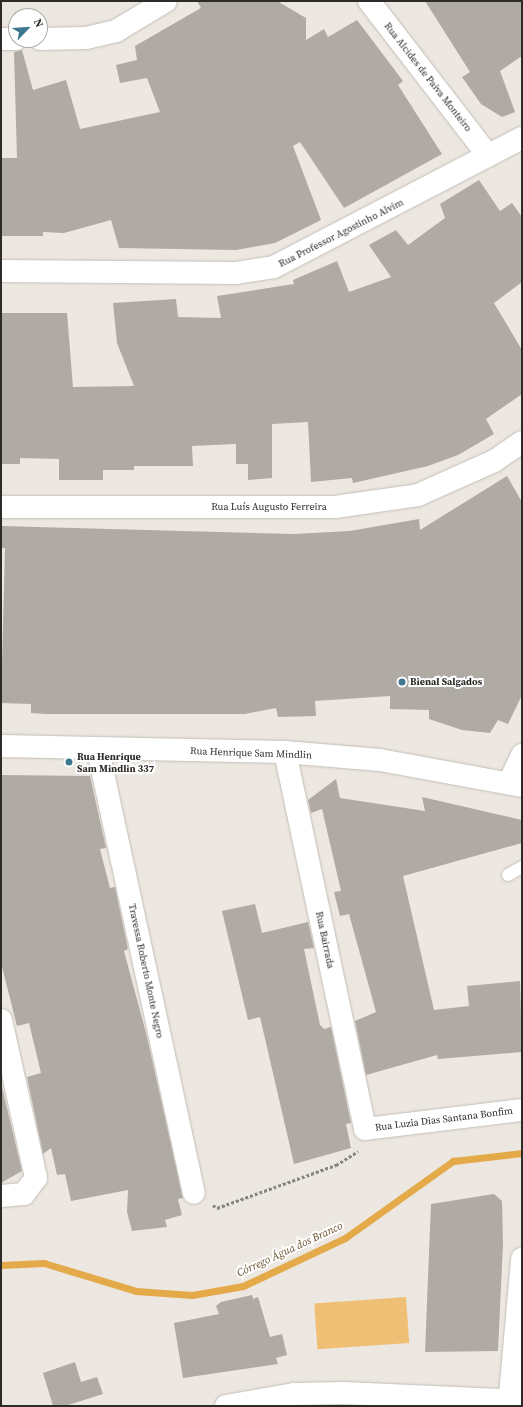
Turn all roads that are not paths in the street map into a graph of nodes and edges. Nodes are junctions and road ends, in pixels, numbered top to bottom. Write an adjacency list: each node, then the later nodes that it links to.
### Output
1 (166, 1): 3 (street)
2 (369, 1): 5 (street, Rua Alcides de Paiva Monteiro)
3 (48, 39)
4 (522, 138): 5 (street, Rua Professor Agostinho Alvim)
5 (486, 153): 6 (street, Rua Professor Agostinho Alvim)
6 (1, 271)
7 (522, 442): 8 (street, Rua Luís Augusto Ferreira)
8 (1, 507)
9 (1, 746): 10 (street, Rua Henrique Sam Mindlin)
10 (98, 750): 11 (street, Rua Henrique Sam Mindlin); 19 (street, Travessa Roberto Monte Negro)
11 (285, 752): 13 (street, Rua Henrique Sam Mindlin); 18 (street, Rua Bairrada)
12 (522, 755): 13 (street)
13 (516, 784)
14 (522, 867): 15 (lane)
15 (508, 875)
16 (1, 1020): 20 (street)
17 (522, 1110): 18 (street, Rua Luzia Dias Santana Bonfim)
18 (366, 1129)
19 (194, 1193)
20 (1, 1196)
21 (522, 1259): 22 (street)
22 (513, 1402): 23 (street)
23 (226, 1406)

